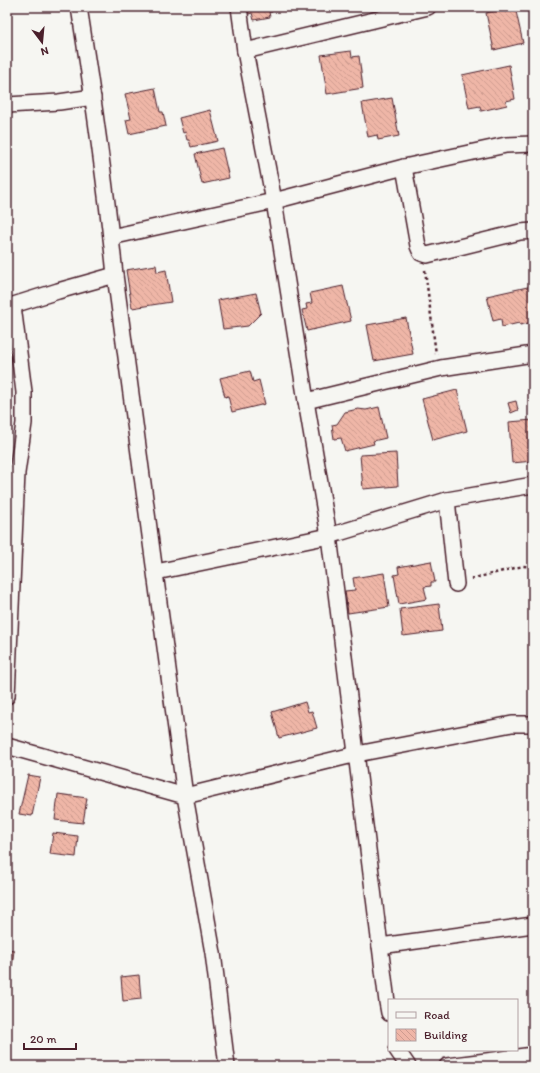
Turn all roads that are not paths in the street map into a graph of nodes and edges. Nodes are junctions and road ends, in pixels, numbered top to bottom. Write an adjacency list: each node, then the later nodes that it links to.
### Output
1 (79, 7): 5 (street)
2 (239, 7): 4 (street)
3 (428, 7): 4 (street)
4 (245, 51): 9 (street)
5 (93, 97): 6 (street); 11 (street)
6 (7, 105)
7 (533, 144): 8 (street)
8 (404, 167): 9 (street); 10 (street)
9 (274, 202): 11 (street); 15 (street)
10 (533, 231)
11 (111, 237): 12 (street)
12 (115, 275): 13 (street); 20 (street)
13 (10, 306): 16 (street)
14 (533, 354): 15 (street)
15 (306, 401): 19 (street)
16 (12, 474): 22 (street)
17 (533, 485): 18 (street)
18 (447, 500): 19 (street); 21 (street)
19 (329, 536): 20 (street); 25 (street)
20 (156, 572): 26 (street)
21 (456, 584)
22 (7, 696)
23 (533, 724): 25 (street)
24 (7, 746): 26 (street)
25 (357, 754): 26 (street); 28 (street)
26 (185, 796): 32 (street)
27 (533, 925): 28 (street)
28 (380, 946): 29 (street)
29 (388, 1006)
30 (398, 1051): 33 (street)
31 (533, 1055): 34 (street)
32 (227, 1066)
33 (408, 1066)
34 (447, 1066)

